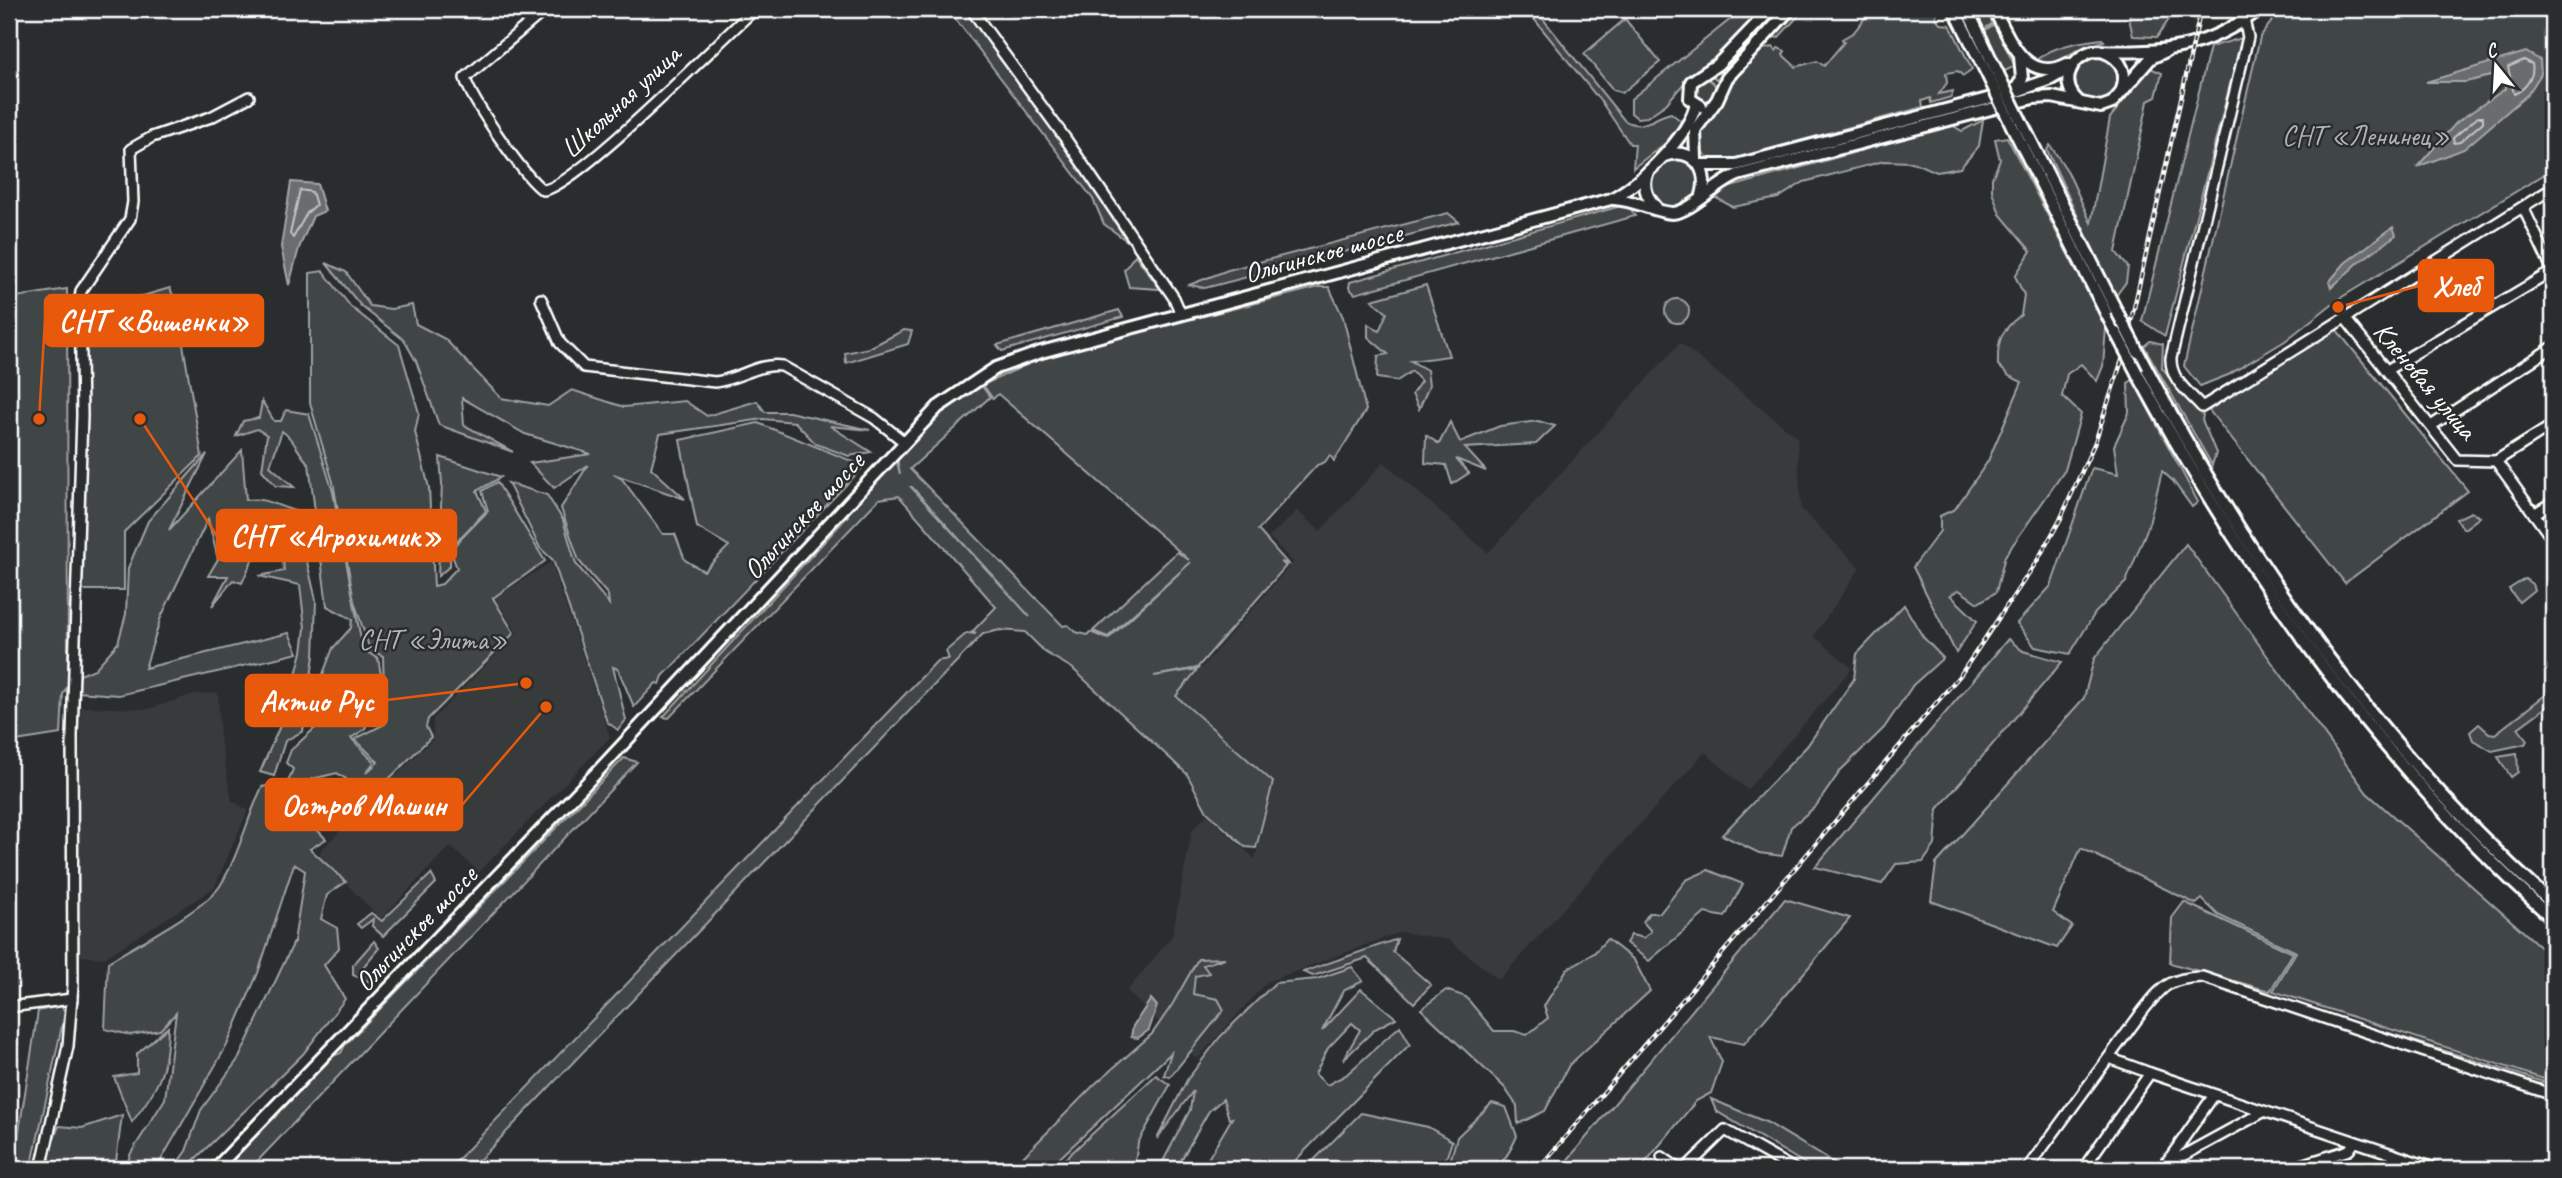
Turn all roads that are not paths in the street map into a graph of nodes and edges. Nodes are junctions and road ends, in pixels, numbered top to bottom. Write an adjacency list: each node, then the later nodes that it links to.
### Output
1 (547, 9): 2 (street, Школьная улица)
2 (755, 9)
3 (971, 9): 34 (street)
4 (1771, 9): 15 (main road)
5 (1790, 9): 17 (main road)
6 (1954, 9): 16 (main road)
7 (1967, 9): 16 (main road)
8 (1994, 9): 13 (main road)
9 (2260, 9): 10 (main road)
10 (2244, 20): 12 (main road); 35 (street)
11 (2101, 51): 12 (main road); 14 (main road); 19 (main road)
12 (2166, 51): 19 (main road)
13 (2020, 56): 14 (main road); 18 (main road)
14 (2073, 64): 18 (main road); 23 (main road)
15 (1702, 75): 17 (main road); 22 (main road)
16 (1993, 75): 24 (main road, bridge)
17 (1720, 92): 21 (main road)
18 (2014, 92): 26 (main road)
19 (2120, 95): 23 (main road)
20 (249, 97): 47 (street)
21 (1714, 103): 22 (main road); 26 (main road)
22 (1696, 104): 25 (main road)
23 (2081, 104): 28 (main road)
24 (2016, 123): 45 (main road, bridge); 46 (main road, bridge)
25 (1654, 162): 26 (main road); 29 (main road); 31 (main road)
26 (1698, 162): 28 (main road)
27 (2553, 188): 30 (street)
28 (1702, 195): 31 (main road)
29 (1611, 199): 31 (main road); 34 (main road, Ольгинское шоссе)
30 (2523, 206): 32 (street); 35 (street)
31 (1657, 207)
32 (2553, 271): 37 (street)
33 (541, 299): 40 (street)
34 (1181, 314): 40 (main road, Ольгинское шоссе)
35 (2345, 318): 37 (street, Кленовая улица)
36 (2553, 347): 39 (street)
37 (2386, 370): 39 (street, Кленовая улица)
38 (2553, 425): 41 (street)
39 (2431, 426): 41 (street, Кленовая улица)
40 (903, 442): 59 (main road, Ольгинское шоссе)
41 (2496, 461): 43 (street, Кленовая улица)
42 (2553, 502): 43 (street)
43 (2535, 514): 44 (street, Кленовая улица)
44 (2553, 540)
45 (2553, 904)
46 (2553, 918)
47 (72, 999): 48 (street); 58 (street)
48 (9, 1007)
49 (2109, 1058): 50 (street); 52 (street); 64 (street)
50 (2150, 1073): 51 (street); 65 (street)
51 (2214, 1095): 53 (street); 57 (street)
52 (2553, 1098)
53 (2263, 1112): 54 (street); 57 (street)
54 (2354, 1143): 66 (street); 67 (street)
55 (1662, 1157): 60 (street)
56 (1776, 1160): 61 (street); 62 (street); 63 (street)
57 (2163, 1168)
58 (41, 1169)
59 (215, 1169)
60 (1679, 1169)
61 (1685, 1169)
62 (1770, 1169)
63 (1794, 1169)
64 (2027, 1169)
65 (2083, 1169)
66 (2289, 1169)
67 (2437, 1169)

